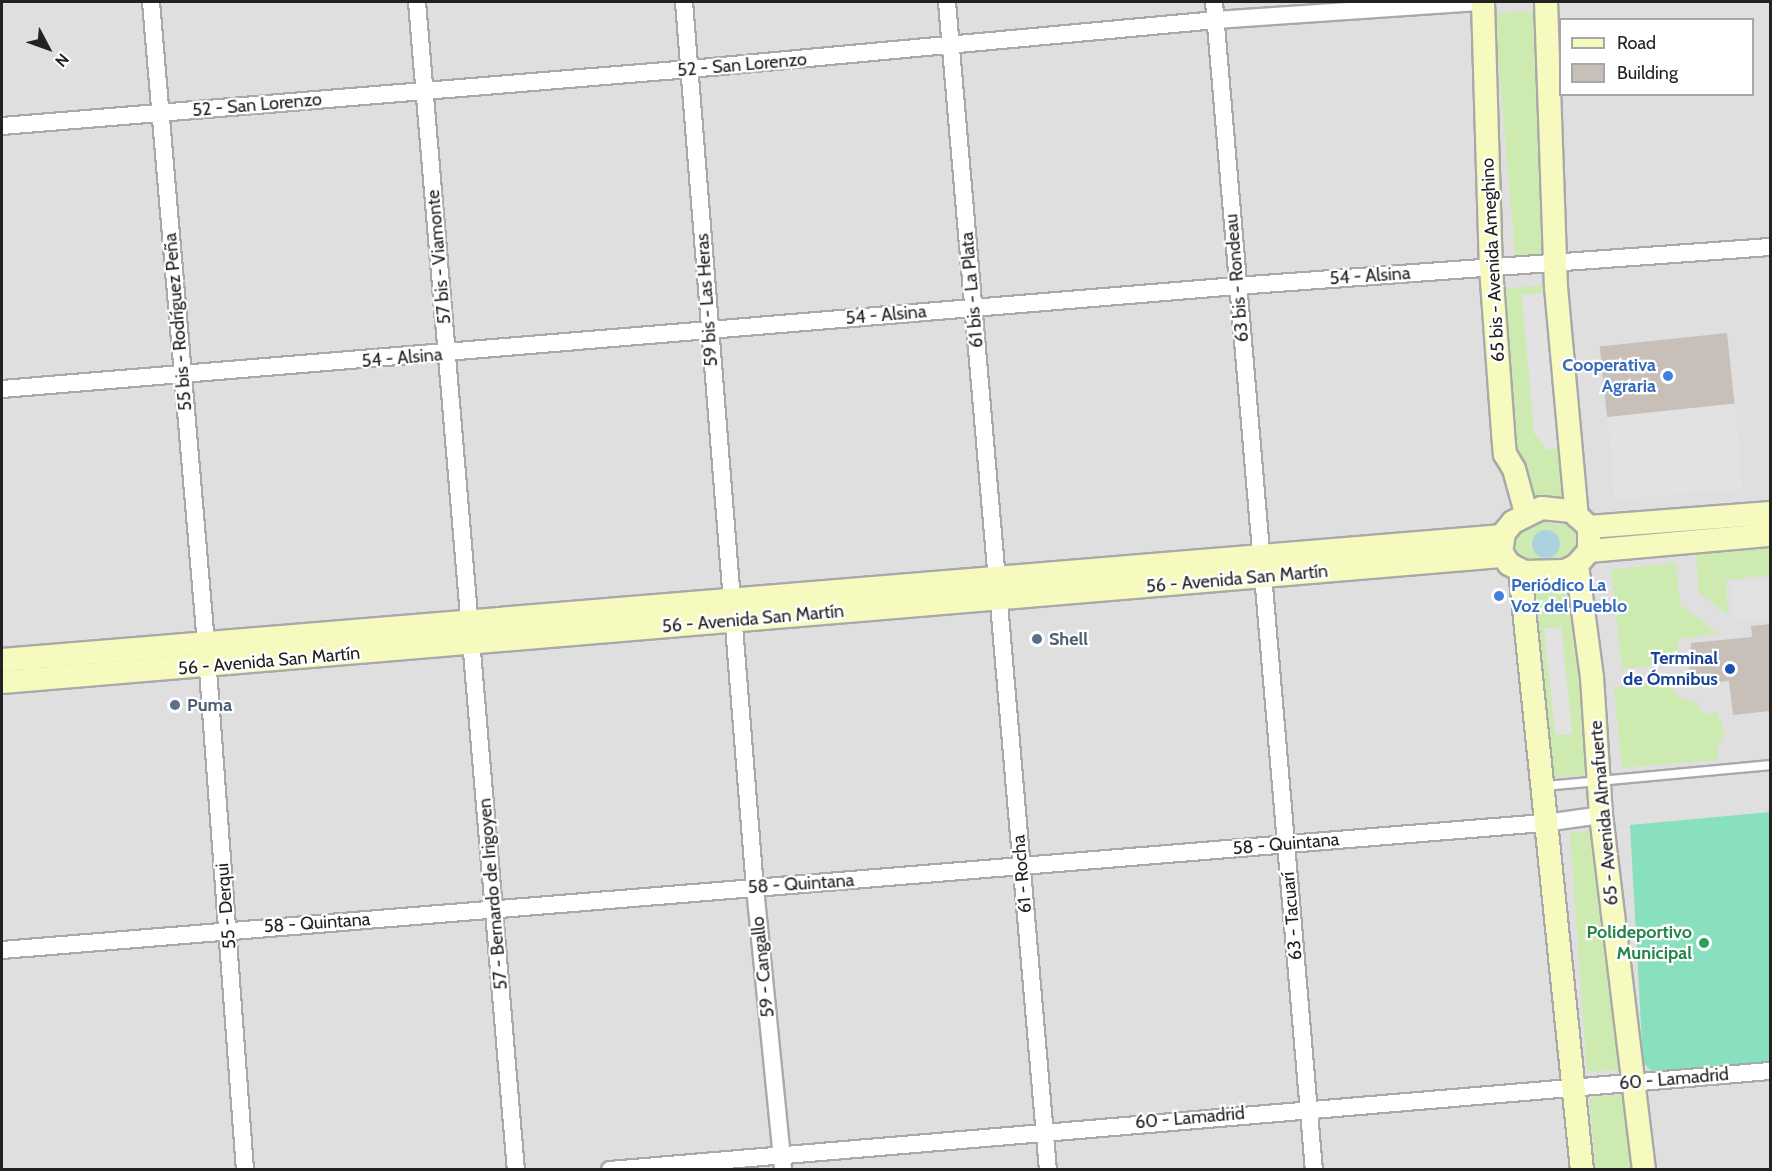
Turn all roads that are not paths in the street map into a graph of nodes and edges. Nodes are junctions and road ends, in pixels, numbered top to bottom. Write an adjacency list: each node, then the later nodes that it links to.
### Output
1 (151, 2): 12 (street, 55 bis - Rodríguez Peña)
2 (417, 2): 11 (street, 57 bis - Viamonte)
3 (684, 2): 10 (street, 59 bis - Las Heras)
4 (947, 2): 9 (street, 61 bis - La Plata)
5 (1214, 2): 8 (street, 63 bis - Rondeau)
6 (1482, 2): 8 (street, 52 - San Lorenzo); 16 (main road, 65 bis - Avenida Ameghino)
7 (1546, 2): 15 (main road)
8 (1216, 20): 9 (street, 52 - San Lorenzo); 17 (street, 63 bis - Rondeau)
9 (951, 46): 10 (street, 52 - San Lorenzo); 18 (street, 61 bis - La Plata)
10 (690, 69): 11 (street, 52 - San Lorenzo); 19 (street, 59 bis - Las Heras)
11 (425, 92): 12 (street, 52 - San Lorenzo); 20 (street, 57 bis - Viamonte)
12 (161, 113): 13 (street, 52 - San Lorenzo); 21 (street, 55 bis - Rodríguez Peña)
13 (2, 126)
14 (1770, 247): 15 (street, 54 - Alsina)
15 (1558, 264): 16 (street, 54 - Alsina); 25 (main road)
16 (1491, 268): 17 (street, 54 - Alsina); 23 (main road, 65 bis - Avenida Ameghino)
17 (1236, 286): 18 (street, 54 - Alsina); 29 (street, 63 bis - Rondeau)
18 (973, 308): 19 (street, 54 - Alsina); 30 (street, 61 bis - La Plata)
19 (708, 331): 20 (street, 54 - Alsina); 31 (street, 59 bis - Las Heras)
20 (446, 354): 21 (street, 54 - Alsina); 32 (street, 57 bis - Viamonte)
21 (183, 376): 22 (street, 54 - Alsina); 33 (street, 55 bis - Rodríguez Peña)
22 (2, 389)
23 (1526, 513): 25 (main road); 27 (main road)
24 (1770, 513): 25 (main road)
25 (1583, 521): 28 (main road)
26 (1770, 535): 28 (main road)
27 (1509, 554): 28 (main road); 29 (main road, 56 - Avenida San Martín); 40 (main road)
28 (1583, 558): 39 (main road, 65 - Avenida Almafuerte)
29 (1264, 565): 30 (main road, 56 - Avenida San Martín); 43 (street, 63 - Tacuarí)
30 (996, 589): 31 (main road, 56 - Avenida San Martín); 44 (street, 61 - Rocha)
31 (733, 610): 32 (main road, 56 - Avenida San Martín); 34 (main road, 56 - Avenida San Martín); 45 (street, 59 - Cangallo)
32 (471, 619): 33 (main road, 56 - Avenida San Martín); 34 (street, 57 - Bernardo de Irigoyen)
33 (206, 643): 35 (main road, 56 - Avenida San Martín); 36 (street, 55 - Derqui)
34 (472, 643): 36 (main road, 56 - Avenida San Martín); 46 (street, 57 - Bernardo de Irigoyen)
35 (2, 660)
36 (206, 667): 37 (main road, 56 - Avenida San Martín); 47 (street, 55 - Derqui)
37 (2, 682)
38 (1770, 765): 39 (lane)
39 (1598, 784): 40 (lane); 41 (main road, 65 - Avenida Almafuerte)
40 (1541, 786): 42 (main road)
41 (1601, 815): 42 (street, 58 - Quintana); 50 (main road, 65 - Avenida Almafuerte)
42 (1545, 823): 43 (street, 58 - Quintana); 51 (main road)
43 (1286, 844): 44 (street, 58 - Quintana); 52 (street, 63 - Tacuarí)
44 (1021, 867): 45 (street, 58 - Quintana); 53 (street, 61 - Rocha)
45 (755, 888): 46 (street, 58 - Quintana); 54 (street, 59 - Cangallo)
46 (495, 909): 47 (street, 58 - Quintana); 56 (street, 57 - Bernardo de Irigoyen)
47 (228, 930): 48 (street, 58 - Quintana); 55 (street, 55 - Derqui)
48 (2, 950)
49 (1770, 1071): 50 (street, 60 - Lamadrid)
50 (1633, 1082): 51 (street, 60 - Lamadrid); 61 (main road, 65 - Avenida Almafuerte)
51 (1576, 1089): 52 (street, 60 - Lamadrid); 60 (main road)
52 (1310, 1108): 53 (street, 60 - Lamadrid); 59 (street, 63 - Tacuarí)
53 (1045, 1131): 54 (street, 60 - Lamadrid); 58 (street, 61 - Rocha)
54 (782, 1162): 57 (street, 60 - Lamadrid)
55 (245, 1170)
56 (516, 1170)
57 (609, 1170)
58 (1048, 1170)
59 (1314, 1170)
60 (1582, 1170)
61 (1644, 1170)

